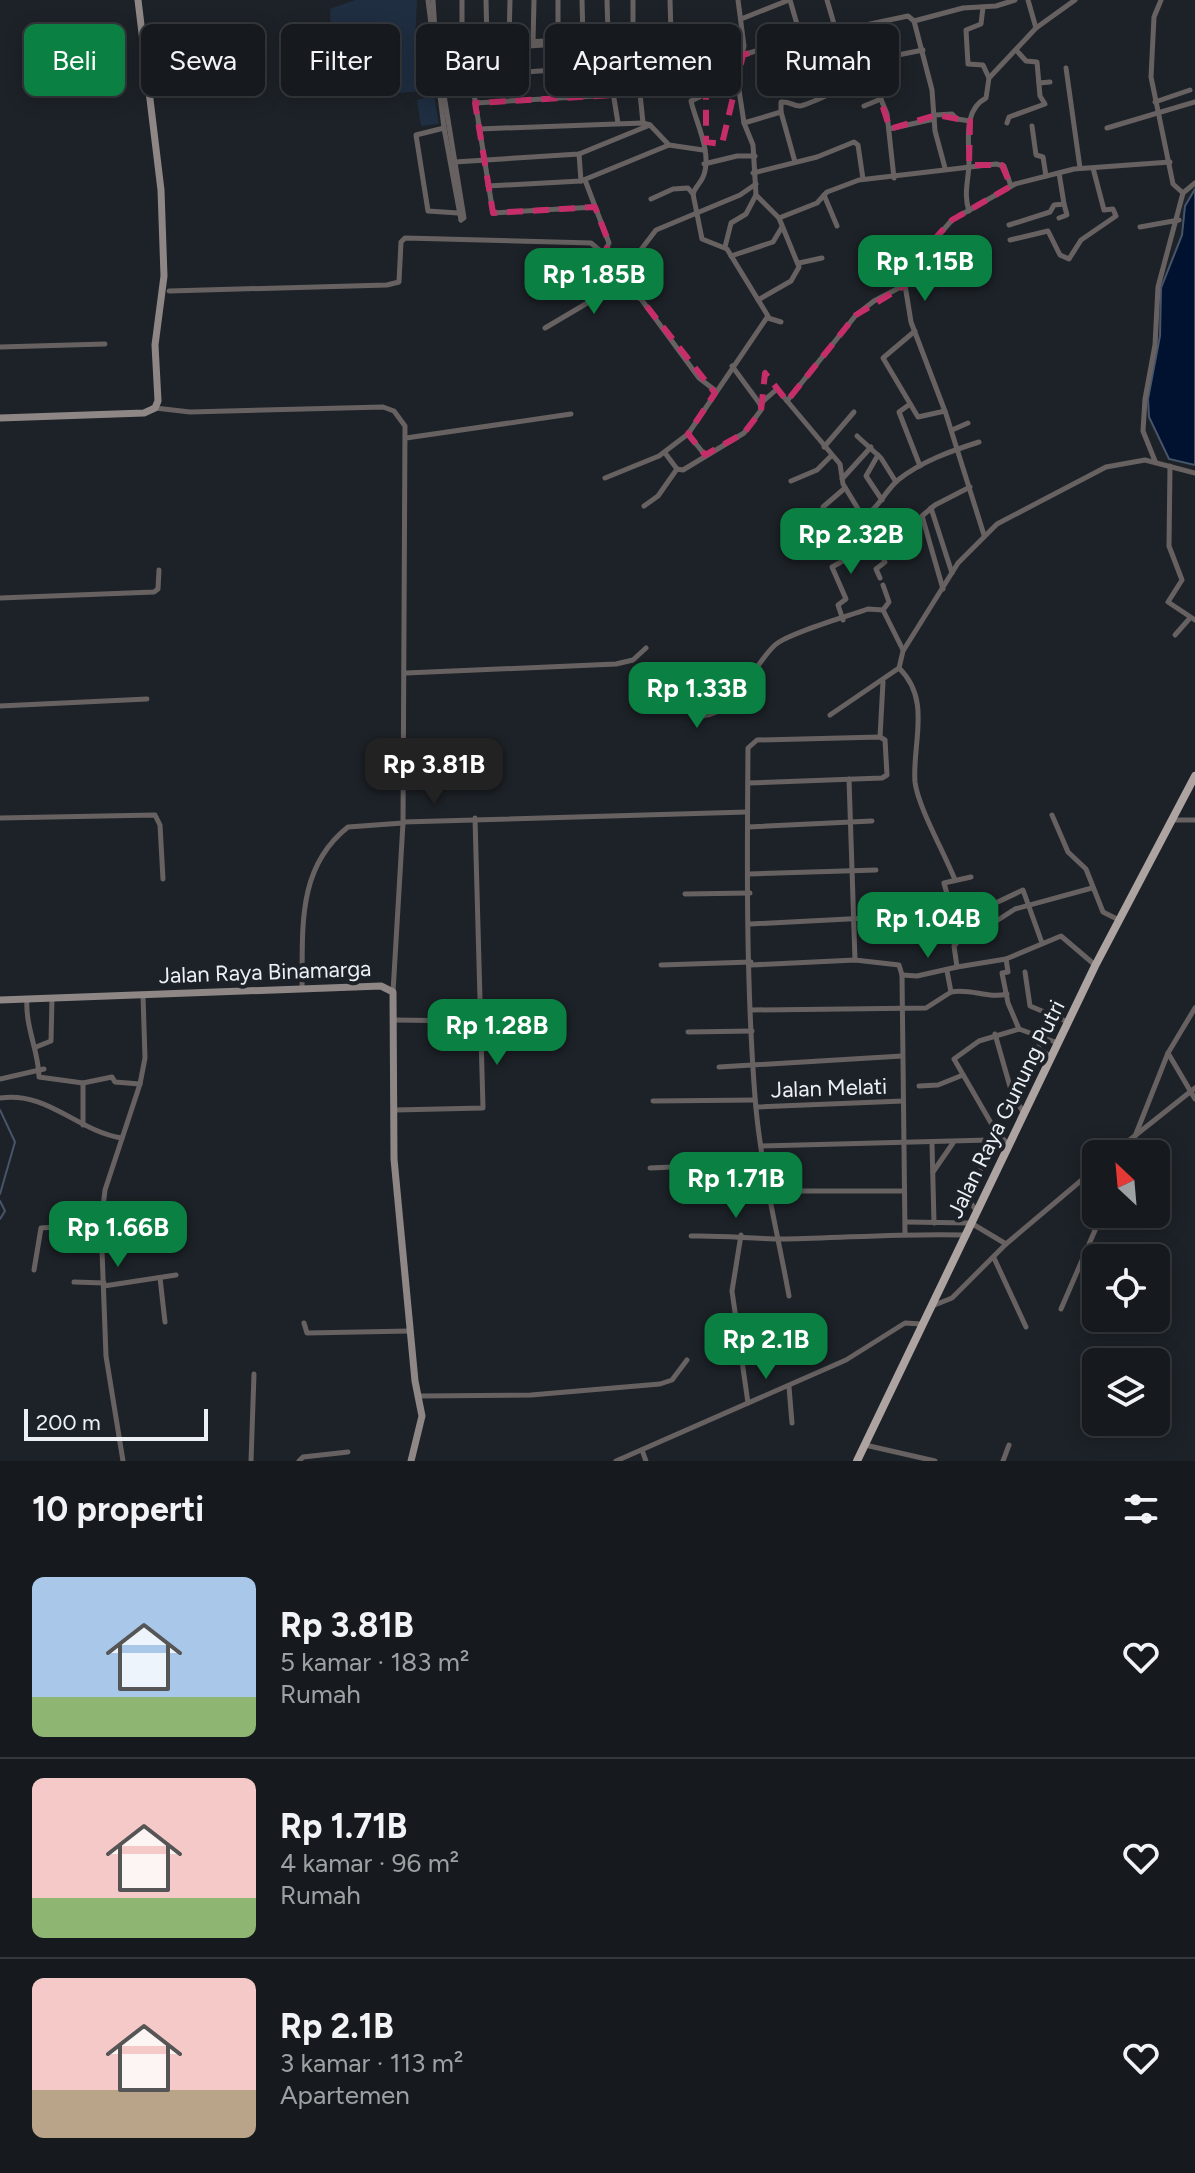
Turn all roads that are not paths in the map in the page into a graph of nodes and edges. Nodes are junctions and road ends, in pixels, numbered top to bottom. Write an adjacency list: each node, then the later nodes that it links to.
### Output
1 (138, 0): 141 (street)
2 (430, 0): 22 (street)
3 (462, 0): 23 (street)
4 (486, 0): 24 (street)
5 (510, 0): 25 (street)
6 (534, 0): 39 (street)
7 (558, 0): 26 (street)
8 (582, 0): 27 (street)
9 (607, 0): 28 (street)
10 (633, 0): 29 (street)
11 (670, 0): 30 (street)
12 (738, 0): 20 (street)
13 (789, 0): 20 (street); 31 (street)
14 (827, 0): 32 (street)
15 (1015, 0): 19 (street)
16 (1028, 0): 34 (street)
17 (1075, 0): 34 (street)
18 (1161, 0): 62 (street)
19 (983, 7): 21 (street); 47 (street)
20 (741, 19): 43 (street)
21 (914, 21): 33 (street); 40 (street)
22 (432, 24)
23 (464, 24)
24 (487, 24)
25 (509, 24)
26 (558, 24)
27 (583, 24)
28 (608, 24)
29 (633, 24)
30 (671, 24)
31 (797, 24)
32 (834, 24)
33 (870, 24)
34 (1036, 28): 42 (street)
35 (545, 41): 39 (street)
36 (545, 41): 39 (street)
37 (529, 42): 39 (street)
38 (529, 42): 39 (street)
39 (533, 42)
40 (923, 50): 44 (street); 68 (street)
41 (757, 51): 43 (street)
42 (1017, 51): 47 (street); 49 (street)
43 (743, 55): 45 (street)
44 (899, 55)
45 (741, 63)
46 (1066, 68): 91 (street)
47 (989, 78): 69 (street)
48 (1050, 82): 49 (street)
49 (1039, 83): 73 (street)
50 (1190, 90): 62 (street)
51 (440, 96): 76 (street)
52 (442, 96): 85 (street)
53 (474, 96): 64 (street)
54 (596, 96): 64 (street)
55 (613, 96): 70 (street)
56 (640, 96): 71 (street)
57 (701, 96): 81 (street)
58 (740, 96): 72 (street)
59 (821, 96): 66 (street)
60 (880, 96): 61 (street)
61 (881, 99): 65 (street); 79 (street)
62 (1155, 102): 67 (street)
63 (1195, 102): 67 (street)
64 (475, 103): 78 (street)
65 (864, 106)
66 (781, 112): 72 (street); 86 (street)
67 (1158, 114): 77 (street); 87 (street)
68 (935, 117): 69 (street); 79 (street); 90 (street)
69 (970, 121): 89 (street)
70 (618, 123): 71 (street); 78 (street)
71 (643, 123): 74 (street)
72 (744, 123): 83 (street)
73 (1007, 123)
74 (650, 125): 80 (street); 82 (street)
75 (1032, 126): 95 (street)
76 (444, 128): 85 (street); 85 (street)
77 (1107, 128)
78 (479, 129): 84 (street)
79 (889, 129): 96 (street)
80 (669, 145): 81 (street); 98 (street)
81 (703, 150): 88 (street)
82 (579, 154): 84 (street); 98 (street)
83 (755, 156): 88 (street); 93 (street)
84 (484, 159): 85 (street); 101 (street)
85 (452, 162)
86 (795, 162): 93 (street); 97 (street)
87 (1170, 162): 92 (street); 103 (street)
88 (704, 164): 104 (street)
89 (969, 165): 90 (street); 102 (street); 110 (street)
90 (945, 168): 96 (street)
91 (1080, 168): 92 (street); 94 (street)
92 (1093, 168): 120 (street)
93 (753, 173): 100 (street)
94 (1059, 173): 95 (street); 108 (street)
95 (1046, 176): 102 (street)
96 (894, 178): 97 (street)
97 (863, 179): 106 (street)
98 (583, 180): 101 (street); 109 (street)
99 (1195, 183): 103 (street)
100 (756, 184): 105 (street); 111 (street)
101 (488, 186): 109 (street)
102 (1011, 186): 110 (street)
103 (1183, 193): 114 (street)
104 (693, 194): 107 (street); 111 (street)
105 (756, 195): 112 (street); 121 (street)
106 (824, 195): 112 (street); 116 (street)
107 (651, 199)
108 (1064, 204): 113 (street); 115 (street)
109 (595, 207): 122 (street)
110 (969, 211): 127 (street)
111 (696, 212): 121 (street); 126 (street)
112 (779, 218): 117 (street)
113 (1059, 218)
114 (1179, 220): 118 (street); 159 (street)
115 (1009, 225)
116 (837, 226)
117 (782, 227): 123 (street); 125 (street)
118 (1140, 227)
119 (891, 239): 127 (street)
120 (1010, 240)
121 (725, 247): 123 (street)
122 (604, 254): 126 (street); 128 (street)
123 (731, 256): 129 (street)
124 (822, 258): 125 (street)
125 (799, 263): 129 (street)
126 (617, 281): 132 (street); 137 (street)
127 (902, 286): 133 (street); 138 (street)
128 (169, 291)
129 (758, 300): 130 (street)
130 (768, 318): 131 (street); 136 (street)
131 (781, 322)
132 (545, 328)
133 (915, 331): 140 (street); 142 (street)
134 (105, 344): 135 (street)
135 (0, 347)
136 (732, 366): 137 (street); 139 (street)
137 (716, 391): 148 (street)
138 (787, 401): 139 (street); 152 (street)
139 (760, 404): 156 (street)
140 (910, 404): 142 (street); 160 (street)
141 (155, 408): 145 (street); 150 (street)
142 (945, 411): 147 (street)
143 (854, 412): 152 (street)
144 (571, 414): 150 (street)
145 (0, 418)
146 (968, 423): 147 (street)
147 (952, 430): 154 (street)
148 (688, 434): 155 (street); 156 (street)
149 (857, 436): 153 (street)
150 (406, 438): 190 (street)
151 (979, 442): 154 (street)
152 (824, 447): 158 (street)
153 (871, 447): 157 (street); 165 (street)
154 (958, 449): 160 (street); 168 (street)
155 (665, 453): 162 (street); 164 (street)
156 (705, 455): 162 (street)
157 (878, 455): 167 (street); 170 (street)
158 (831, 456): 165 (street); 166 (street)
159 (1155, 462): 161 (street); 175 (street)
160 (920, 466): 167 (street)
161 (1170, 466): 163 (street); 184 (street)
162 (677, 469): 171 (street)
163 (1195, 473)
164 (605, 478)
165 (841, 480): 169 (street)
166 (791, 481)
167 (896, 482): 170 (street)
168 (970, 487): 172 (street); 175 (street)
169 (845, 488): 173 (street); 174 (street)
170 (882, 500): 173 (street)
171 (644, 506)
172 (931, 508): 178 (street); 181 (street)
173 (863, 517): 176 (street)
174 (828, 521)
175 (984, 535): 178 (street)
176 (877, 542): 179 (street); 185 (street)
177 (159, 570): 182 (street)
178 (953, 574): 181 (street)
179 (880, 578)
180 (883, 585): 183 (street)
181 (943, 590): 188 (street)
182 (0, 598)
183 (883, 610): 185 (street); 188 (street)
184 (1193, 619): 186 (street)
185 (843, 620): 193 (street)
186 (1175, 635)
187 (646, 648): 190 (street)
188 (903, 651): 189 (street)
189 (899, 668): 191 (street); 215 (street)
190 (406, 673): 207 (street)
191 (883, 682): 195 (street); 196 (street)
192 (147, 699): 194 (street)
193 (636, 705)
194 (0, 706)
195 (830, 715)
196 (880, 737): 198 (street); 199 (street)
197 (1195, 776): 204 (main road, Jalan Raya Gunung Putri)
198 (849, 779): 199 (street); 208 (street)
199 (748, 783): 200 (street)
200 (747, 812): 203 (street); 209 (street)
201 (1052, 815): 216 (street)
202 (0, 818): 214 (street)
203 (475, 818): 207 (street); 249 (street)
204 (1172, 820): 205 (street); 223 (main road, Jalan Raya Gunung Putri)
205 (1195, 820)
206 (872, 821): 208 (street)
207 (403, 822): 236 (street); 237 (street)
208 (852, 822): 209 (street); 211 (street)
209 (748, 827): 212 (street)
210 (876, 870): 211 (street)
211 (853, 871): 212 (street); 221 (street)
212 (749, 874): 217 (street)
213 (971, 877): 215 (street)
214 (163, 879)
215 (955, 880): 219 (street)
216 (1092, 888): 220 (street); 223 (street)
217 (750, 893): 218 (street); 225 (street)
218 (685, 894)
219 (948, 904): 221 (street); 224 (street)
220 (1029, 904): 222 (street); 224 (street); 226 (street)
221 (854, 920): 225 (street); 228 (street)
222 (998, 920)
223 (1120, 921): 231 (main road, Jalan Raya Gunung Putri)
224 (957, 922): 232 (street)
225 (750, 924): 229 (street)
226 (1042, 943): 227 (street); 231 (street)
227 (1006, 959): 232 (street); 239 (street)
228 (855, 960): 229 (street); 235 (street)
229 (751, 964): 230 (street); 246 (street)
230 (661, 965)
231 (1095, 966): 248 (main road, Jalan Raya Gunung Putri)
232 (957, 967): 233 (street)
233 (947, 971): 235 (street); 238 (street)
234 (1025, 972): 248 (street)
235 (902, 975): 244 (street)
236 (302, 989): 237 (street, Jalan Raya Binamarga); 240 (street, Jalan Raya Binamarga)
237 (393, 992): 247 (street, Jalan Raya Binamarga)
238 (951, 992): 239 (street); 244 (street)
239 (1007, 994): 250 (street)
240 (143, 995): 241 (street, Jalan Raya Binamarga); 267 (street)
241 (52, 998): 242 (street, Jalan Raya Binamarga); 256 (street)
242 (27, 999): 243 (street, Jalan Raya Binamarga); 256 (street)
243 (0, 1000)
244 (902, 1008): 246 (street); 258 (street)
245 (1195, 1008): 257 (street)
246 (752, 1010): 251 (street)
247 (393, 1020): 249 (street); 275 (street, Jalan Raya Binamarga)
248 (1068, 1022): 255 (main road, Jalan Raya Gunung Putri)
249 (481, 1026): 275 (street)
250 (1019, 1029): 253 (street); 254 (street)
251 (752, 1031): 252 (street); 260 (street)
252 (688, 1032)
253 (995, 1034): 264 (street); 276 (street)
254 (1042, 1037): 255 (street); 259 (street)
255 (1058, 1043): 259 (main road, Jalan Raya Gunung Putri)
256 (36, 1047): 263 (street)
257 (1168, 1053): 269 (street); 278 (street)
258 (902, 1056): 260 (street); 273 (street)
259 (1051, 1057): 276 (main road, Jalan Raya Gunung Putri)
260 (754, 1063): 261 (street); 274 (street)
261 (719, 1067)
262 (1, 1070): 265 (street)
263 (42, 1070): 265 (street); 266 (street)
264 (963, 1075): 268 (street); 287 (street)
265 (2, 1078)
266 (83, 1083): 267 (street); 277 (street)
267 (140, 1084): 279 (street)
268 (919, 1086)
269 (1192, 1090): 271 (street); 278 (street)
270 (0, 1098): 277 (street)
271 (1195, 1099)
272 (653, 1101): 274 (street, Jalan Melati)
273 (903, 1101): 274 (street, Jalan Melati); 283 (street)
274 (756, 1103): 286 (street)
275 (395, 1110): 320 (street, Jalan Raya Binamarga)
276 (1024, 1114): 287 (main road, Jalan Raya Gunung Putri)
277 (83, 1125): 279 (street)
278 (1138, 1131): 280 (street); 281 (street)
279 (122, 1138): 299 (street)
280 (1128, 1140)
281 (1134, 1140)
282 (953, 1143): 284 (street); 285 (street); 291 (street)
283 (903, 1144): 284 (street); 286 (street); 294 (street)
284 (932, 1144): 291 (street)
285 (993, 1144): 287 (street); 288 (street)
286 (761, 1146): 289 (street)
287 (1006, 1150): 288 (street); 295 (main road, Jalan Raya Gunung Putri)
288 (989, 1151): 295 (street)
289 (763, 1163): 290 (street); 293 (street)
290 (650, 1168)
291 (932, 1173): 297 (street)
292 (1082, 1180): 306 (street)
293 (769, 1191): 294 (street); 305 (street)
294 (903, 1191): 296 (street)
295 (976, 1210): 298 (main road, Jalan Raya Gunung Putri)
296 (906, 1222): 297 (street); 301 (street)
297 (934, 1223): 298 (street)
298 (971, 1223): 303 (main road, Jalan Raya Gunung Putri); 306 (street)
299 (101, 1224): 308 (street); 312 (street)
300 (1096, 1228): 315 (street)
301 (905, 1233): 303 (street); 305 (street)
302 (741, 1235): 304 (street); 305 (street); 325 (street)
303 (965, 1235): 314 (main road, Jalan Raya Gunung Putri)
304 (691, 1236)
305 (779, 1239): 313 (street)
306 (1006, 1244): 307 (street)
307 (994, 1258): 314 (street); 319 (street)
308 (34, 1270)
309 (176, 1275): 310 (street)
310 (160, 1278): 312 (street); 316 (street)
311 (74, 1282): 312 (street)
312 (104, 1284): 334 (street)
313 (789, 1296)
314 (931, 1307): 318 (main road, Jalan Raya Gunung Putri)
315 (1061, 1309)
316 (165, 1322)
317 (304, 1323): 320 (street)
318 (921, 1324): 323 (street); 327 (main road, Jalan Raya Gunung Putri)
319 (1026, 1327)
320 (410, 1331): 324 (street, Jalan Raya Binamarga)
321 (687, 1360): 324 (street)
322 (254, 1374): 335 (street)
323 (789, 1387): 325 (street); 326 (street)
324 (420, 1396): 333 (street, Jalan Raya Binamarga)
325 (748, 1403): 329 (street)
326 (792, 1423)
327 (865, 1445): 340 (main road, Jalan Raya Gunung Putri); 341 (street)
328 (1009, 1445): 342 (street)
329 (642, 1450): 338 (street); 339 (street)
330 (337, 1452): 331 (street); 332 (street); 337 (street)
331 (348, 1452)
332 (318, 1458): 336 (street)
333 (414, 1460)
334 (123, 1461)
335 (251, 1461)
336 (299, 1461)
337 (339, 1461)
338 (616, 1461)
339 (646, 1461)
340 (857, 1461)
341 (935, 1461)
342 (1003, 1461)

